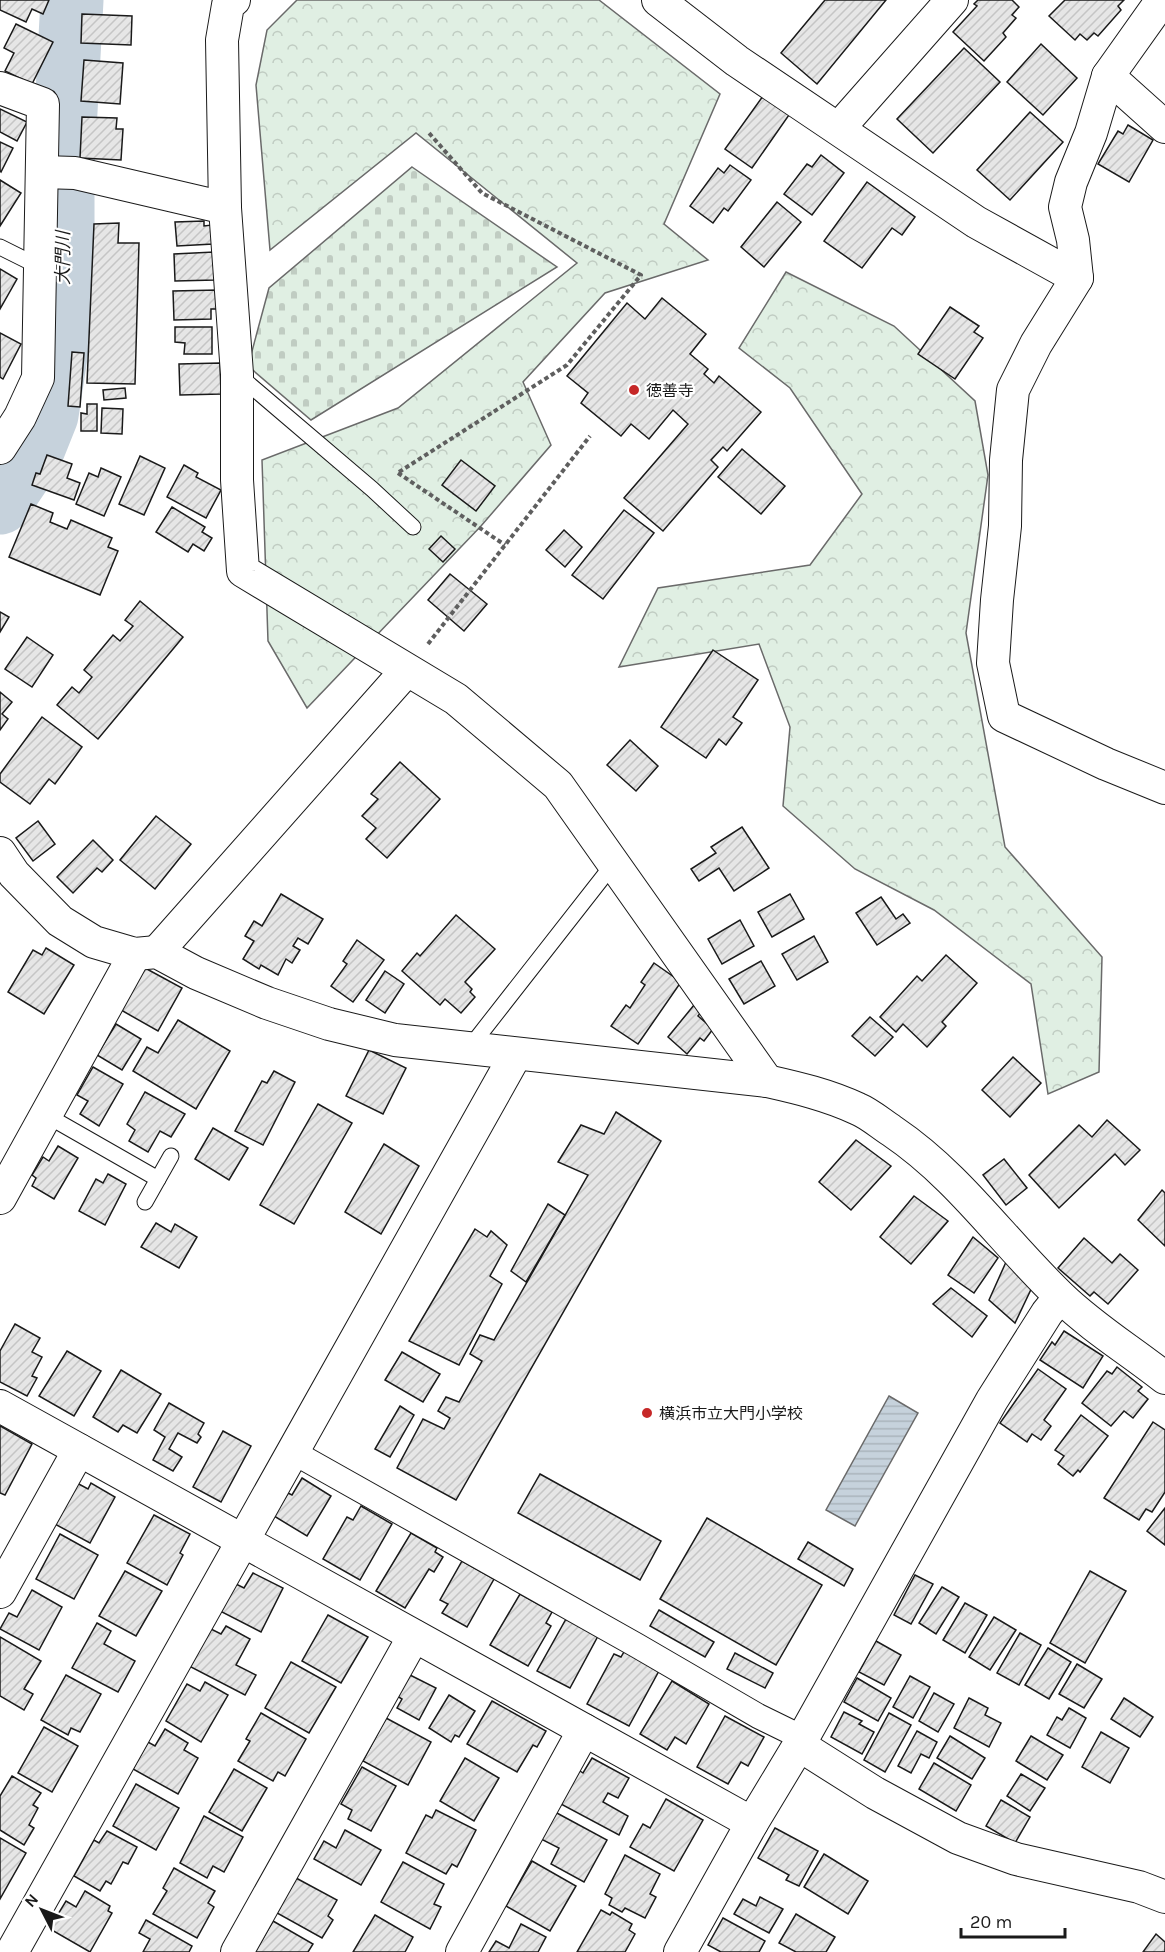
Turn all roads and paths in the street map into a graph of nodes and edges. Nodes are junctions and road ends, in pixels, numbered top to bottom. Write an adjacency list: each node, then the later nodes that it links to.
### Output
1 (234, 0): 11 (street)
2 (658, 0): 8 (street)
3 (952, 0): 8 (street)
4 (1162, 0): 5 (street)
5 (1108, 76): 7 (street); 14 (street)
6 (0, 88): 10 (street)
7 (1165, 127)
8 (839, 128): 14 (street)
9 (429, 133): 19 (path)
10 (57, 173): 11 (street); 13 (street)
11 (225, 208): 15 (street)
12 (0, 247): 13 (lane)
13 (40, 267): 16 (street)
14 (1077, 278): 25 (street)
15 (237, 374): 20 (lane); 24 (street)
16 (10, 412): 18 (street)
17 (590, 436): 22 (path)
18 (0, 448)
19 (399, 472): 20 (path); 22 (path)
20 (372, 489): 21 (lane)
21 (412, 527)
22 (505, 545): 23 (path)
23 (428, 644)
24 (406, 670): 27 (street); 28 (street)
25 (1165, 788)
26 (0, 853): 28 (street)
27 (614, 863): 29 (lane); 31 (street)
28 (146, 953): 29 (street); 32 (street)
29 (470, 1047): 30 (street)
30 (516, 1054): 31 (street); 41 (street)
31 (767, 1081): 37 (street)
32 (46, 1115): 34 (lane); 35 (street)
33 (171, 1156): 34 (lane)
34 (158, 1179): 36 (lane)
35 (0, 1197)
36 (145, 1202)
37 (1060, 1297): 38 (street); 46 (street)
38 (1165, 1378)
39 (0, 1406): 40 (street)
40 (79, 1450): 42 (street); 43 (street)
41 (293, 1452): 42 (street); 46 (street)
42 (243, 1540): 44 (street); 49 (street)
43 (0, 1592)
44 (414, 1635): 45 (street); 50 (street)
45 (584, 1730): 47 (street); 51 (street)
46 (801, 1742): 47 (street); 48 (street)
47 (752, 1823): 52 (street)
48 (1165, 1897)
49 (18, 1943)
50 (237, 1952)
51 (462, 1952)
52 (680, 1952)

